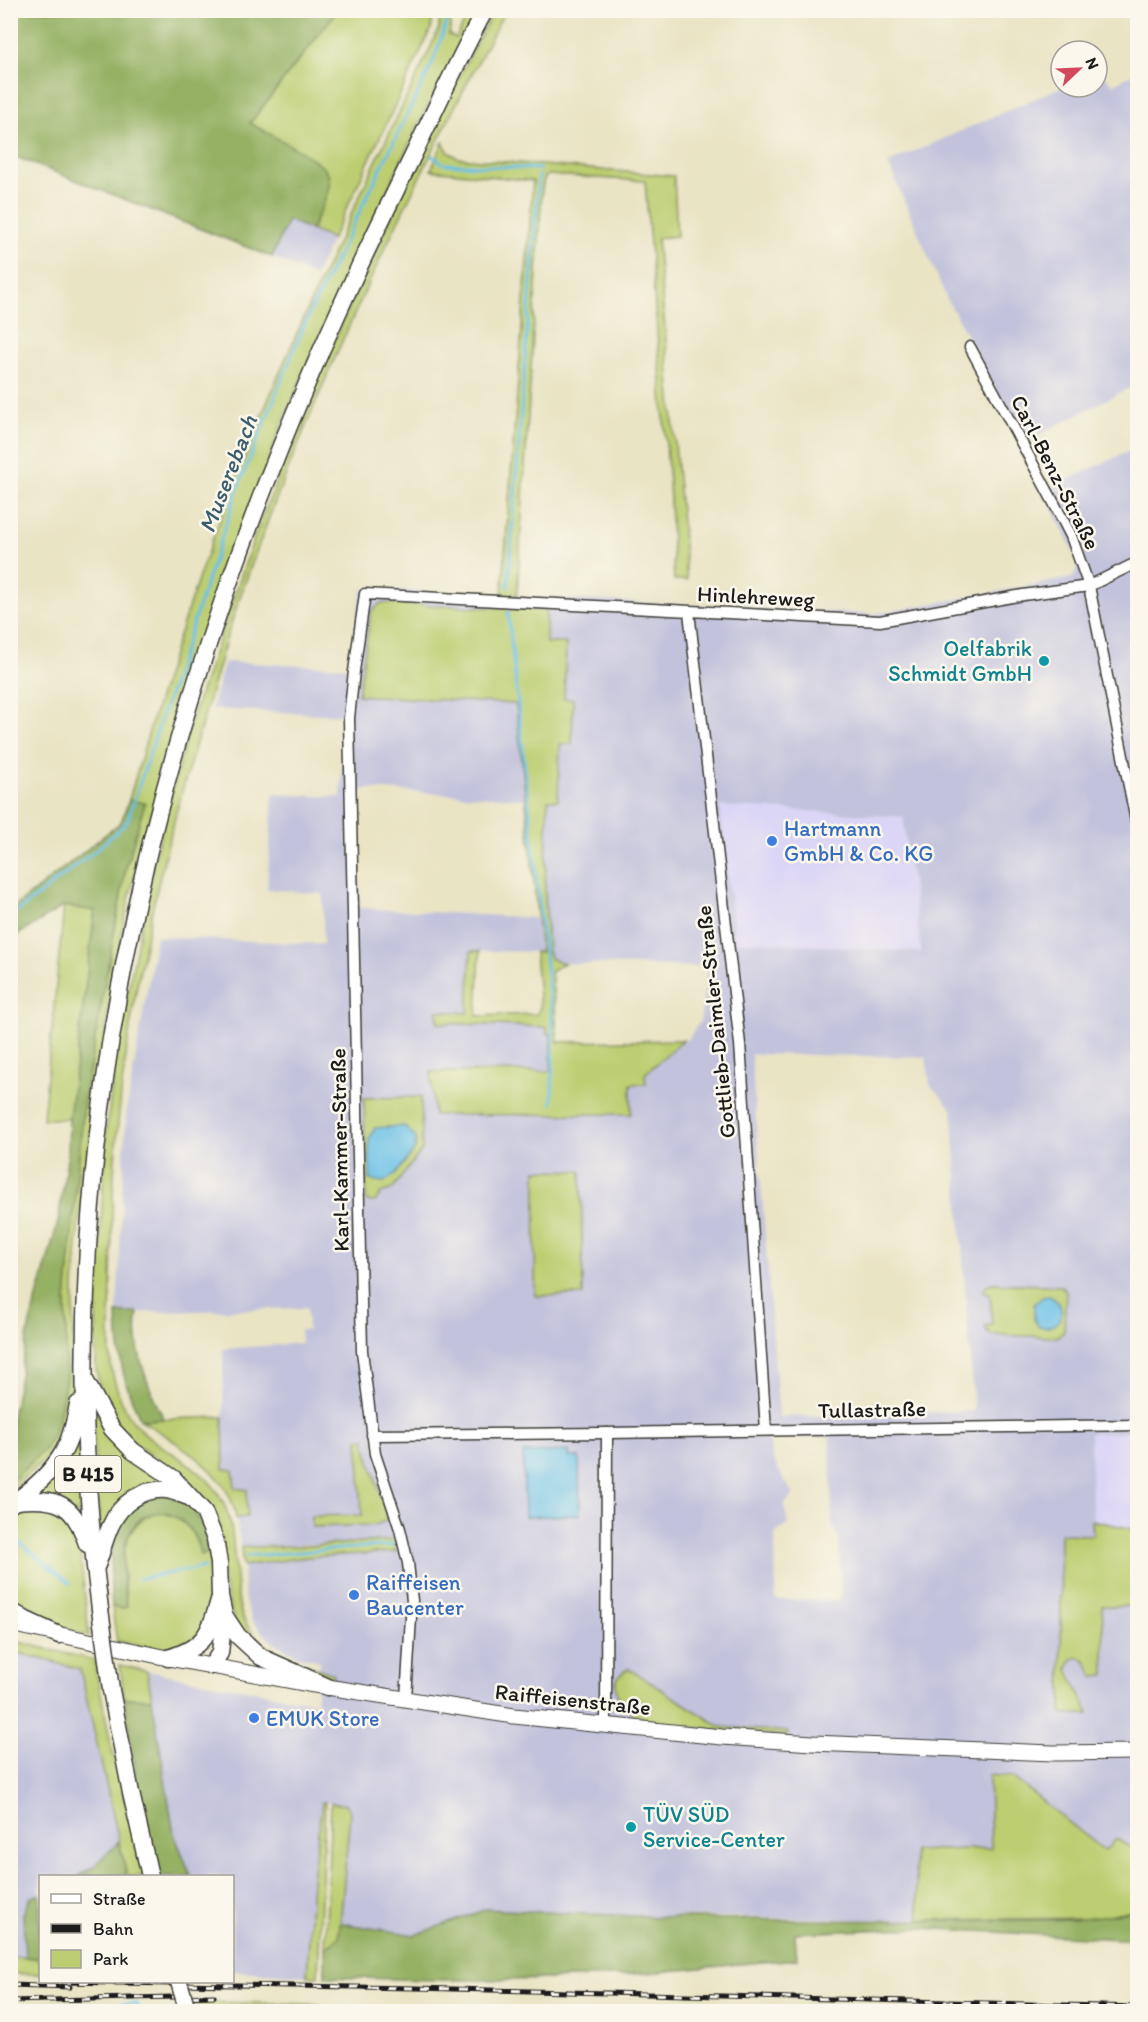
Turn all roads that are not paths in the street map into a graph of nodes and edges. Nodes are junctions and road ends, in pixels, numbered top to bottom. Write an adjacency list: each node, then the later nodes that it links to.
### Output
1 (485, 10): 8 (main road, B 415)
2 (970, 347): 4 (street, Carl-Benz-Straße)
3 (1137, 562): 4 (street, Hinlehreweg)
4 (1089, 586): 6 (street, Hinlehreweg); 7 (street, Carl-Benz-Straße)
5 (365, 594): 6 (street, Hinlehreweg); 12 (street, Karl-Kammer-Straße)
6 (688, 612): 10 (street, Gottlieb-Daimler-Straße)
7 (1137, 831)
8 (84, 1377): 13 (main road); 14 (main road); 15 (main road, B 415)
9 (1137, 1425): 10 (street, Tullastraße)
10 (766, 1430): 11 (street, Tullastraße)
11 (607, 1434): 12 (street, Tullastraße); 24 (street)
12 (372, 1435): 23 (street, Karl-Kammer-Straße)
13 (194, 1499): 15 (main road); 17 (main road)
14 (13, 1503): 15 (main road)
15 (95, 1571): 26 (main road, B 415, bridge)
16 (10, 1611): 19 (main road)
17 (219, 1619): 20 (main road); 21 (main road); 22 (main road)
18 (10, 1624): 19 (street, Raiffeisenstraße)
19 (59, 1635): 20 (street, Raiffeisenstraße)
20 (168, 1658): 21 (street, Raiffeisenstraße)
21 (211, 1666): 22 (street, Raiffeisenstraße)
22 (328, 1687): 23 (street, Raiffeisenstraße)
23 (406, 1699): 24 (street, Raiffeisenstraße)
24 (606, 1726): 25 (street, Raiffeisenstraße)
25 (1137, 1752)
26 (150, 1875)
27 (179, 1983): 28 (main road, bridge)
28 (188, 2012)

